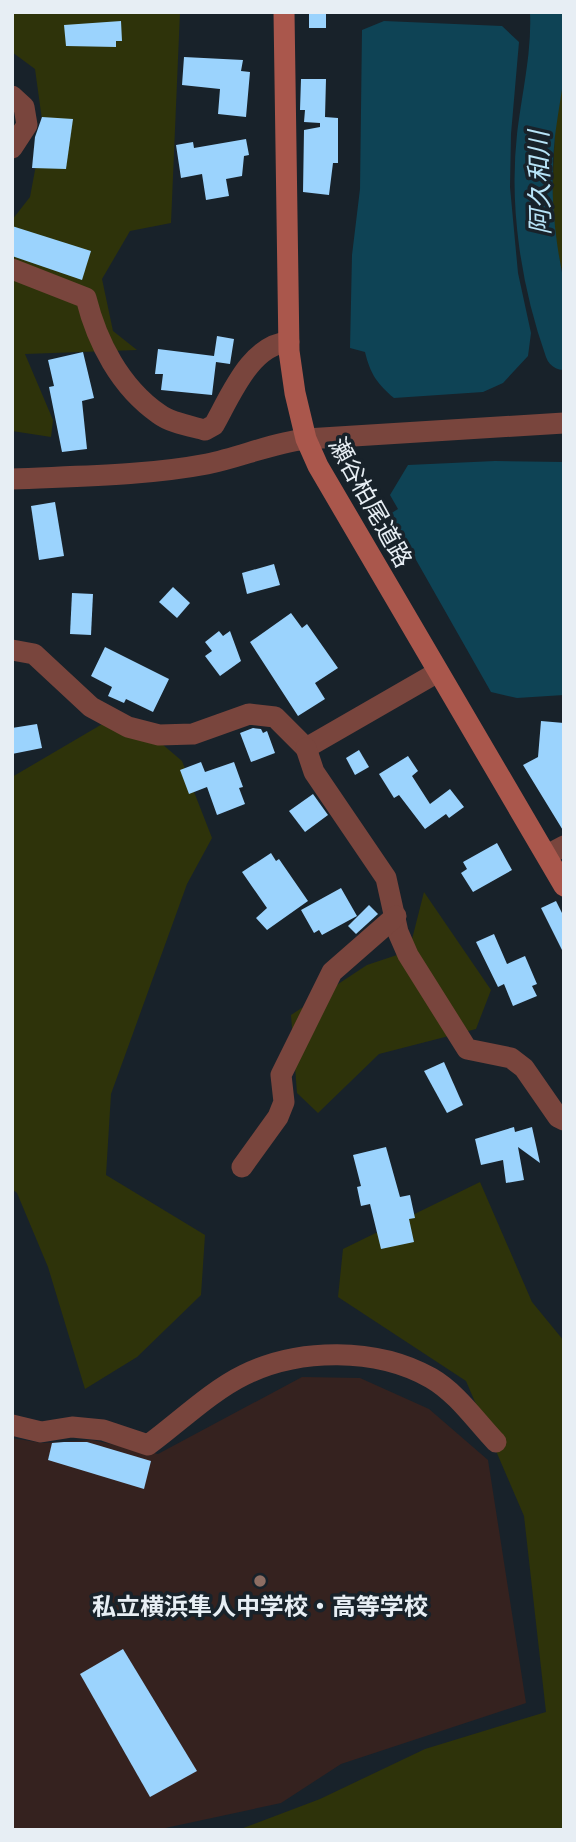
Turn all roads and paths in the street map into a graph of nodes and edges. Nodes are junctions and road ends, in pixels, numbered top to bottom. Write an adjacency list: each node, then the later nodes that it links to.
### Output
1 (284, 12): 5 (main road, 瀬谷柏尾道路)
2 (12, 96): 3 (street)
3 (12, 148)
4 (12, 269): 5 (street)
5 (289, 342): 7 (main road, 瀬谷柏尾道路)
6 (564, 423): 7 (street)
7 (306, 439): 8 (street); 10 (main road, 瀬谷柏尾道路)
8 (12, 479)
9 (12, 650): 11 (street)
10 (438, 672): 11 (street); 12 (main road, 瀬谷柏尾道路)
11 (306, 748): 14 (street)
12 (555, 850): 13 (main road, 瀬谷柏尾道路)
13 (564, 886)
14 (396, 916): 15 (street); 16 (street)
15 (564, 1120)
16 (242, 1167)
17 (12, 1425): 18 (street)
18 (496, 1442)

